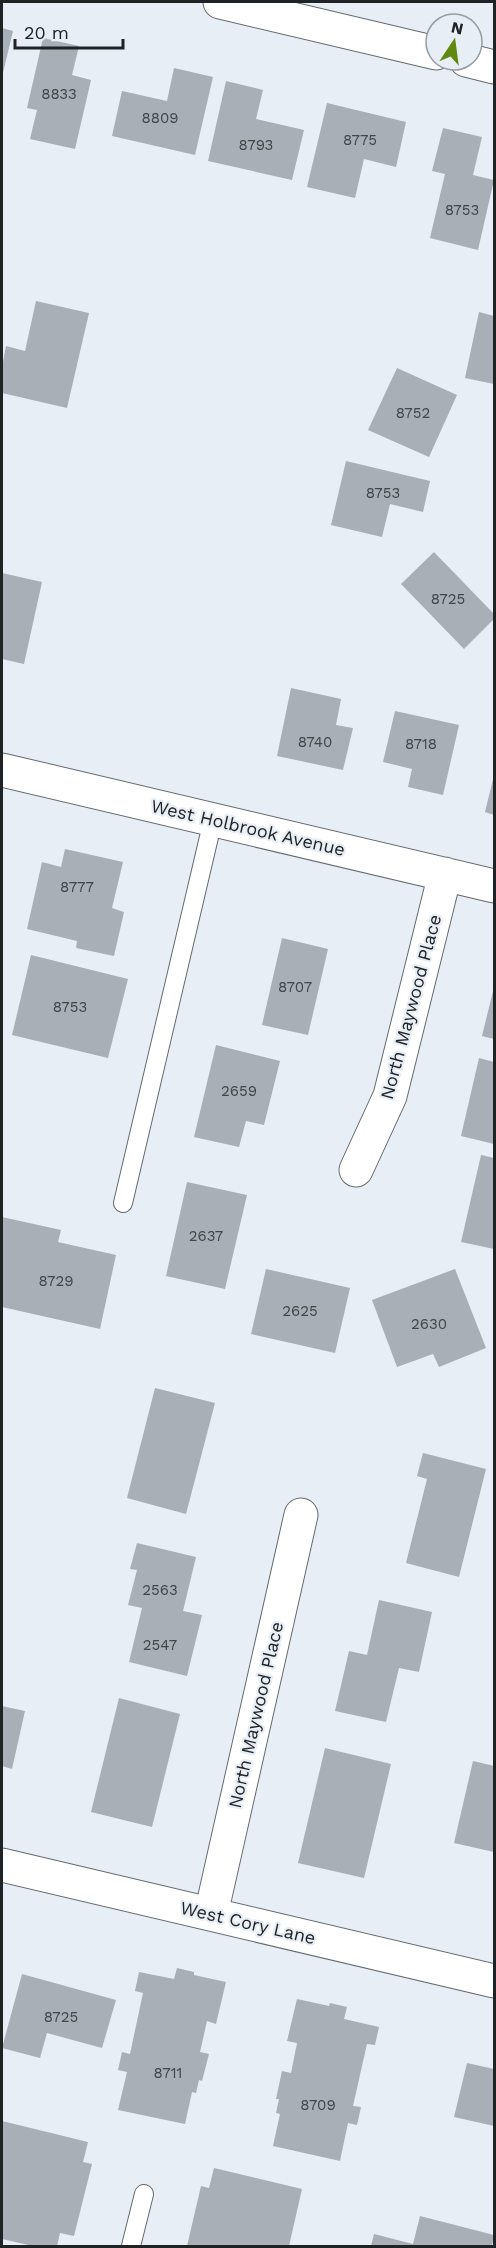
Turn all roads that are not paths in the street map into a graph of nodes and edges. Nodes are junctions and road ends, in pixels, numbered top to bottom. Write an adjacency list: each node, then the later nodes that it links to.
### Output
1 (220, 2): 2 (street)
2 (424, 50)
3 (2, 770): 4 (street, West Holbrook Avenue)
4 (213, 820): 5 (street, West Holbrook Avenue); 8 (lane)
5 (445, 874): 6 (street, West Holbrook Avenue); 7 (street, North Maywood Place)
6 (495, 886)
7 (356, 1170)
8 (123, 1203)
9 (301, 1515): 11 (street, North Maywood Place)
10 (2, 1865): 11 (street, West Cory Lane)
11 (211, 1914): 12 (street, West Cory Lane)
12 (495, 1981)
13 (144, 2193): 14 (lane)
14 (131, 2247)

